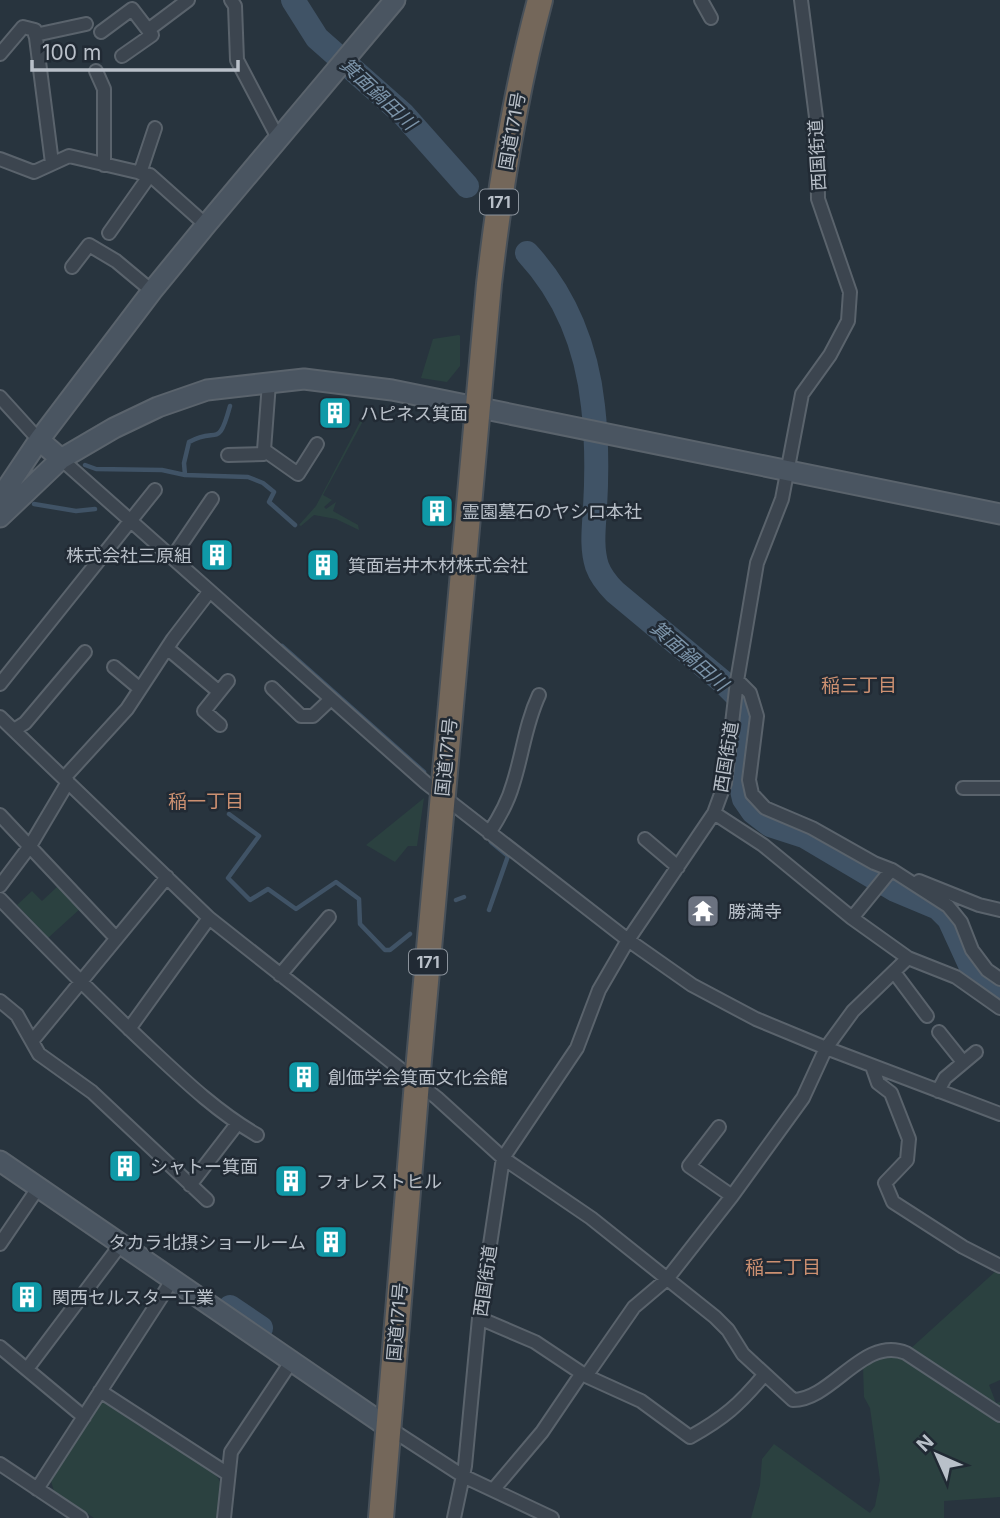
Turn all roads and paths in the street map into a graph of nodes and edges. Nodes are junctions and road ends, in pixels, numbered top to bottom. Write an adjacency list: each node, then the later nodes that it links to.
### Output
1 (188, 0): 9 (street)
2 (231, 0): 18 (street)
3 (396, 0): 18 (street)
4 (540, 0): 29 (highway, 国道171号 / 171)
5 (701, 0): 7 (street)
6 (801, 0): 35 (street, 西国街道)
7 (711, 18)
8 (86, 24): 11 (street)
9 (148, 30): 10 (street); 13 (street)
10 (101, 32)
11 (36, 35): 12 (street); 20 (street)
12 (0, 54)
13 (122, 56)
14 (96, 71): 16 (street)
15 (117, 83): 16 (street)
16 (104, 89): 21 (street)
17 (155, 128): 22 (street)
18 (278, 138): 23 (street)
19 (0, 159): 20 (street)
20 (52, 163): 21 (street)
21 (104, 165): 22 (street)
22 (145, 174): 23 (street); 24 (street)
23 (206, 225): 26 (street)
24 (109, 233)
25 (72, 267): 26 (street)
26 (152, 291): 30 (street)
27 (269, 383): 29 (street); 32 (street); 34 (street)
28 (0, 397): 30 (street)
29 (478, 407): 35 (street); 60 (highway, 国道171号 / 171)
30 (39, 440): 34 (street); 37 (street)
31 (317, 444): 32 (street)
32 (263, 456): 33 (street)
33 (233, 457)
34 (61, 459): 40 (street); 41 (street)
35 (787, 470): 39 (street); 48 (street, 西国街道)
36 (155, 491): 41 (street)
37 (0, 498)
38 (212, 499): 42 (street)
39 (999, 513)
40 (0, 517)
41 (131, 521): 42 (street); 49 (street)
42 (173, 558): 43 (street)
43 (209, 592): 44 (street); 54 (street)
44 (168, 649): 50 (street); 52 (street)
45 (85, 652): 56 (street)
46 (114, 667): 50 (street)
47 (228, 681): 52 (street)
48 (737, 681): 61 (street, 西国街道); 67 (street)
49 (0, 684)
50 (139, 688): 57 (street)
51 (272, 688): 54 (street)
52 (218, 691): 55 (street)
53 (539, 695): 63 (street)
54 (331, 699): 60 (street)
55 (220, 725)
56 (5, 726): 57 (street)
57 (66, 780): 65 (street); 68 (street)
58 (963, 788): 59 (street)
59 (1000, 788)
60 (442, 796): 63 (street); 92 (highway, 国道171号 / 171)
61 (714, 813): 66 (street, 西国街道); 74 (street)
62 (0, 816): 65 (street)
63 (489, 833): 76 (street)
64 (645, 839): 66 (street)
65 (30, 846): 69 (street); 75 (street)
66 (678, 867): 76 (street, 西国街道)
67 (890, 873): 71 (street); 74 (street); 80 (street)
68 (167, 877): 73 (street); 75 (street)
69 (0, 886)
70 (0, 899): 81 (street)
71 (1000, 910)
72 (329, 917): 79 (street)
73 (209, 918): 79 (street); 85 (street)
74 (852, 918): 77 (street)
75 (116, 937): 81 (street)
76 (628, 940): 88 (street); 98 (street, 西国街道)
77 (908, 958): 78 (street); 83 (street)
78 (894, 972): 84 (street); 88 (street)
79 (281, 975): 92 (street)
80 (1000, 979)
81 (81, 983): 85 (street); 87 (street)
82 (0, 1001): 87 (street)
83 (1000, 1008)
84 (927, 1016)
85 (129, 1029): 95 (street)
86 (939, 1032): 90 (street)
87 (33, 1040): 100 (street)
88 (826, 1048): 91 (street); 102 (street)
89 (976, 1052): 90 (street)
90 (963, 1062): 93 (street)
91 (872, 1066): 93 (street); 106 (street)
92 (417, 1082): 98 (street); 118 (highway, 国道171号 / 171)
93 (938, 1091): 94 (street)
94 (1000, 1114)
95 (237, 1124): 97 (street); 100 (street)
96 (719, 1127): 102 (street)
97 (257, 1135)
98 (503, 1158): 108 (street); 109 (street, 西国街道)
99 (0, 1161): 101 (street)
100 (190, 1185): 103 (street)
101 (38, 1188): 104 (street); 105 (street)
102 (732, 1196): 108 (street)
103 (207, 1200)
104 (0, 1244)
105 (121, 1244): 107 (street); 112 (street)
106 (1000, 1266)
107 (173, 1279): 111 (street); 115 (street)
108 (667, 1279): 113 (street); 114 (street)
109 (479, 1318): 113 (street); 121 (street, 西国街道)
110 (0, 1347): 112 (street)
111 (291, 1362): 118 (street); 120 (street)
112 (27, 1369): 117 (street)
113 (584, 1375): 114 (street); 123 (street)
114 (764, 1375): 116 (street)
115 (100, 1391): 117 (street); 120 (street)
116 (1000, 1415)
117 (83, 1417): 122 (street)
118 (389, 1428): 121 (street); 126 (highway, 国道171号 / 171)
119 (0, 1464): 122 (street)
120 (228, 1474): 125 (street)
121 (463, 1476): 123 (street); 127 (street, 西国街道)
122 (37, 1489): 124 (street)
123 (493, 1490): 128 (street)
124 (80, 1518)
125 (224, 1518)
126 (381, 1518)
127 (454, 1518)
128 (552, 1518)

